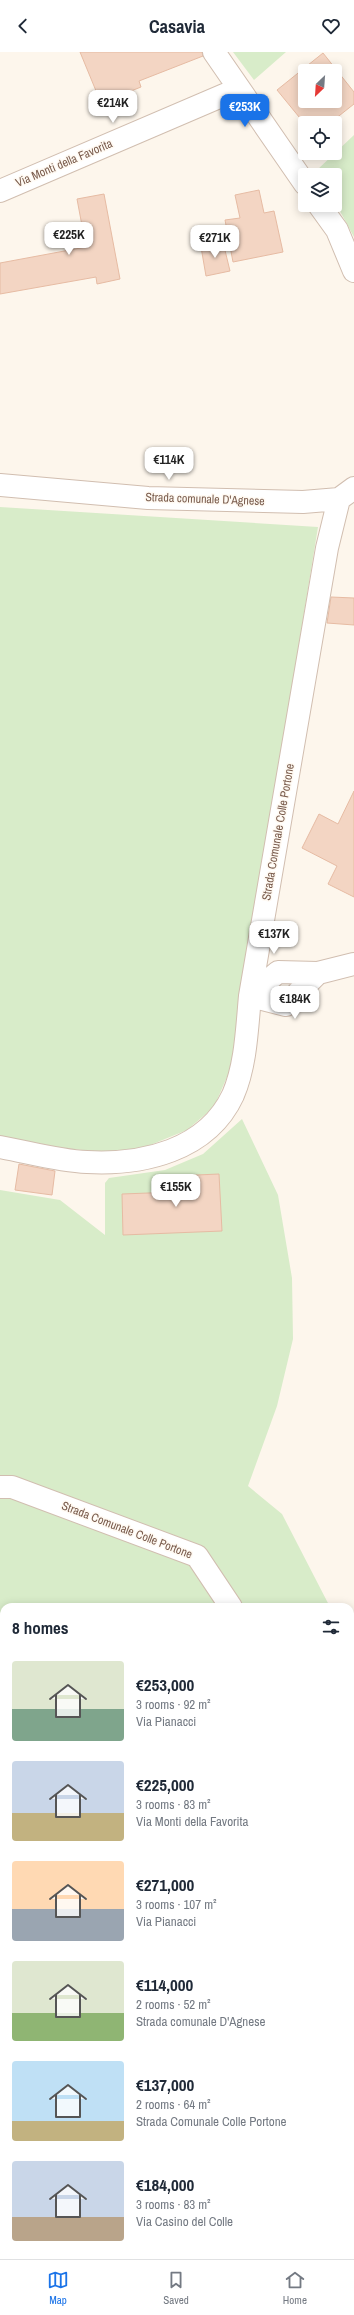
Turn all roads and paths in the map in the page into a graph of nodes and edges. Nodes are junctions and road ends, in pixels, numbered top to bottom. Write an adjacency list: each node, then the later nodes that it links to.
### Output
1 (214, 52): 2 (street)
2 (238, 89): 3 (street); 4 (street, Via Monti della Favorita)
3 (298, 174)
4 (0, 191)
5 (324, 212): 6 (street)
6 (354, 271)
7 (0, 485): 8 (street, Strada comunale D'Agnese)
8 (346, 493): 11 (street, Strada Comunale Colle Portone)
9 (354, 964): 10 (street)
10 (318, 973): 11 (street); 11 (street)
11 (250, 996): 12 (street, Strada Comunale Colle Portone)
12 (0, 1147)
13 (0, 1487): 14 (street, Strada Comunale Colle Portone)
14 (228, 1603)

